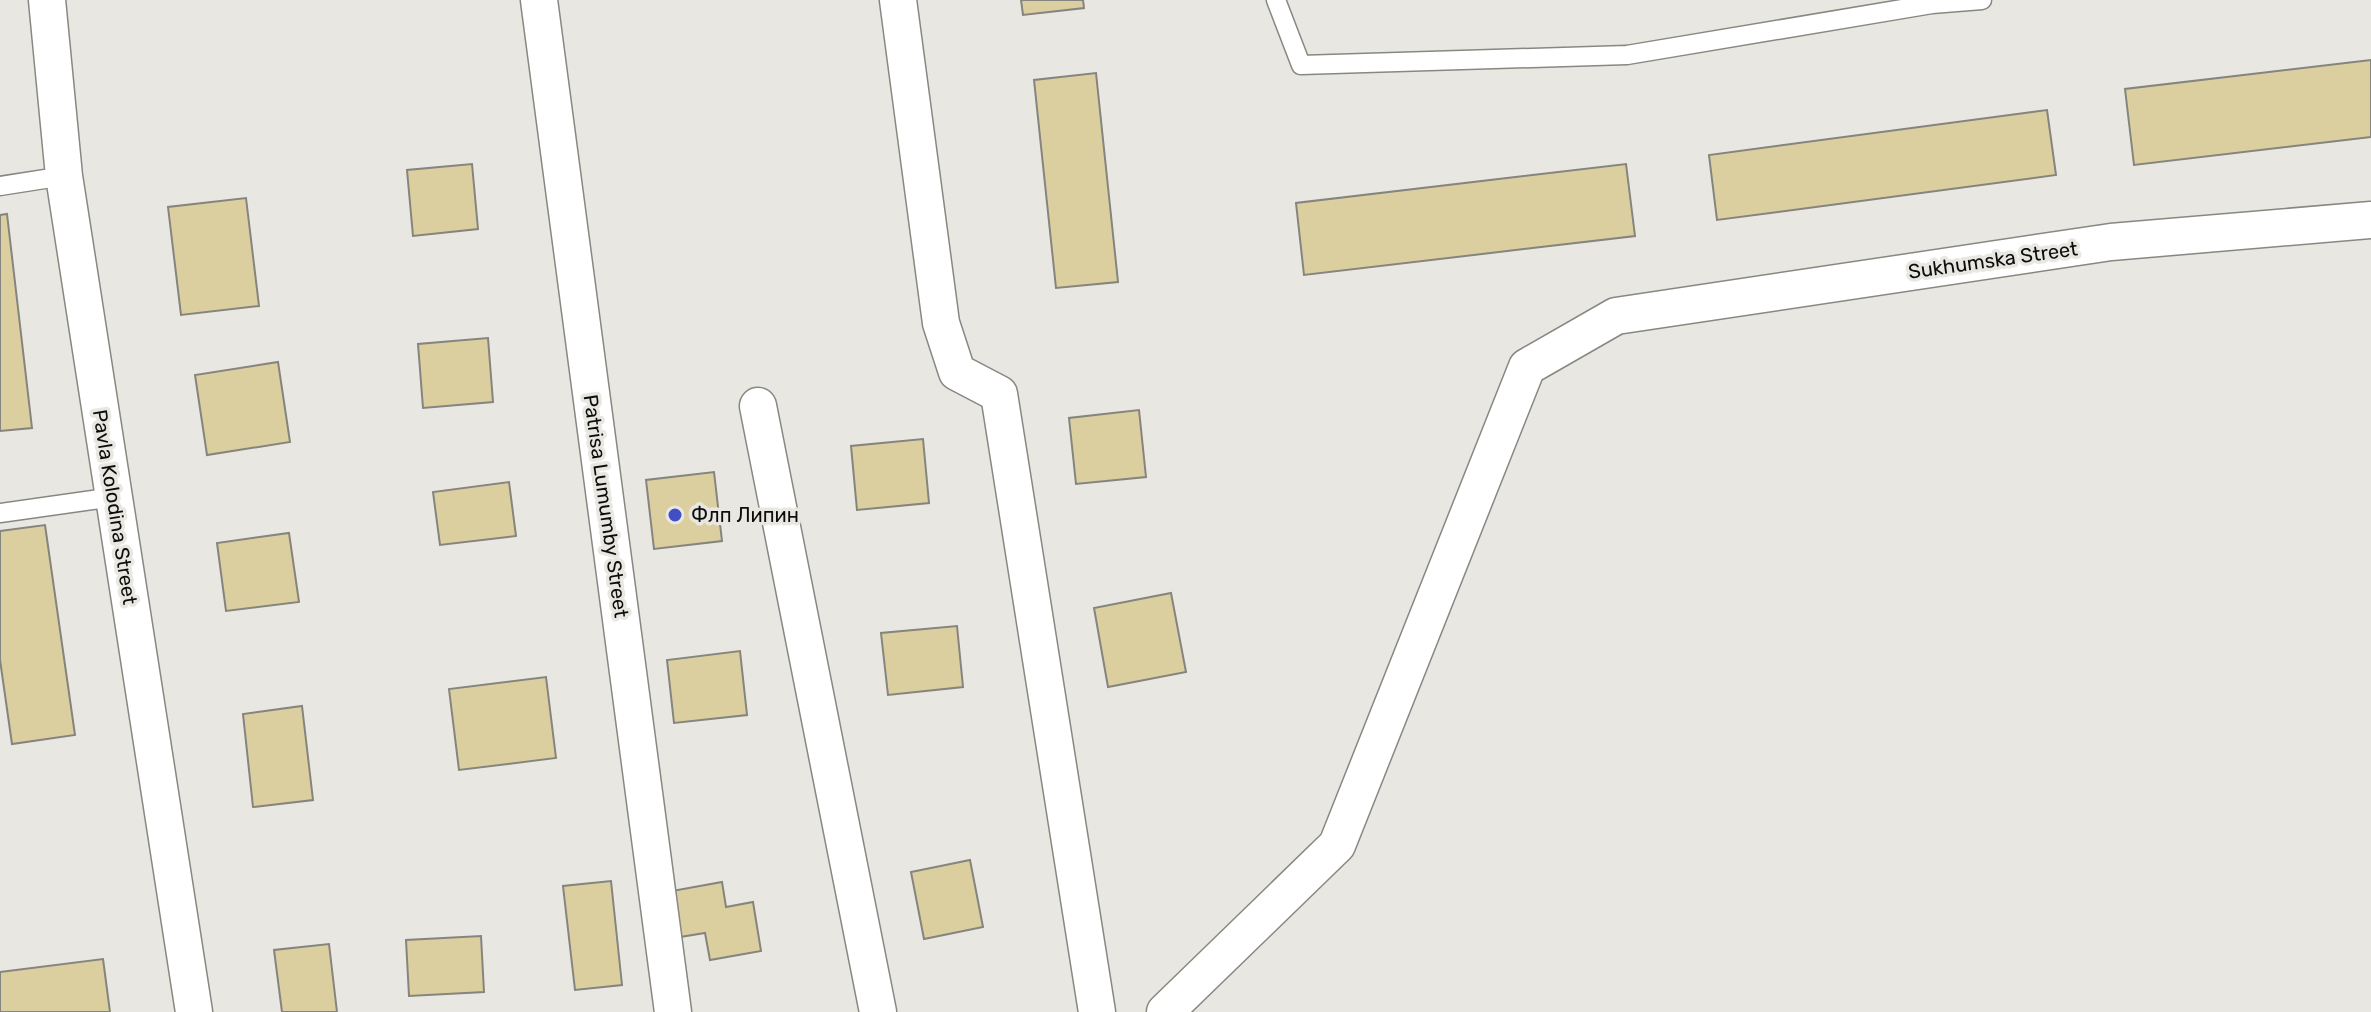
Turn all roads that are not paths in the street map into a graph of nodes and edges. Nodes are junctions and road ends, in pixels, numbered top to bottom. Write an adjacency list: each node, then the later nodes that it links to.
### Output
1 (47, 0): 6 (street, Pavla Kolodina Street)
2 (539, 0): 13 (street, Patrisa Lumumby Street)
3 (898, 0): 15 (street)
4 (1276, 0): 5 (lane)
5 (1982, 0)
6 (64, 176): 7 (lane); 10 (street, Pavla Kolodina Street)
7 (0, 186)
8 (2371, 220): 16 (street, Sukhumska Street)
9 (758, 406): 14 (street)
10 (114, 497): 11 (lane); 12 (street, Pavla Kolodina Street)
11 (0, 513)
12 (194, 1012)
13 (673, 1012)
14 (878, 1012)
15 (1097, 1012)
16 (1165, 1012)

